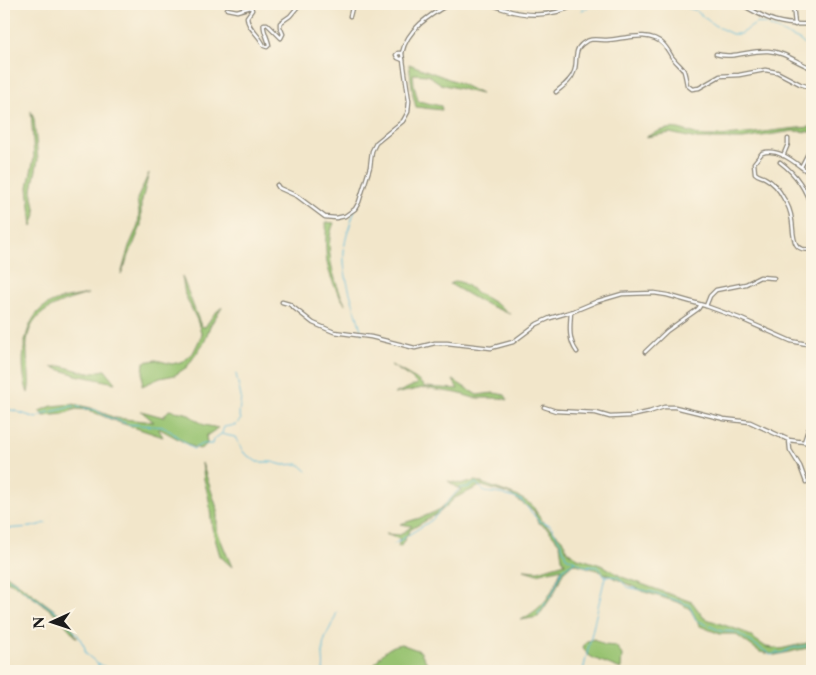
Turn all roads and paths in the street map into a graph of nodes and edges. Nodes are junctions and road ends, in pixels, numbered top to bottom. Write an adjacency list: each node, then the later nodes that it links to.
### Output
1 (300, 4): 8 (street)
2 (353, 4): 9 (street)
3 (449, 4): 12 (street)
4 (490, 4): 5 (street)
5 (577, 4)
6 (742, 4): 11 (street)
7 (793, 4): 11 (street)
8 (227, 9)
9 (350, 16)
10 (812, 24): 11 (street)
11 (794, 25)
12 (402, 52): 14 (street); 14 (street)
13 (716, 54): 15 (street)
14 (403, 60): 26 (street)
15 (812, 68)
16 (811, 87): 17 (street)
17 (556, 92)
18 (788, 138): 20 (street)
19 (812, 146): 23 (street)
20 (783, 156): 22 (street); 28 (street)
21 (780, 162): 24 (street)
22 (794, 162): 23 (street); 24 (street)
23 (801, 167): 25 (street)
24 (788, 168): 27 (street)
25 (812, 175)
26 (277, 185)
27 (812, 210)
28 (812, 247)
29 (774, 278): 32 (street)
30 (282, 302): 33 (street)
31 (700, 306): 32 (street); 33 (street); 36 (street)
32 (706, 306): 34 (street)
33 (571, 312): 35 (street)
34 (812, 345)
35 (577, 352)
36 (645, 352)
37 (544, 407): 39 (street)
38 (812, 428): 40 (street)
39 (788, 440): 40 (street); 42 (street)
40 (804, 442): 41 (street)
41 (812, 443)
42 (806, 482)

